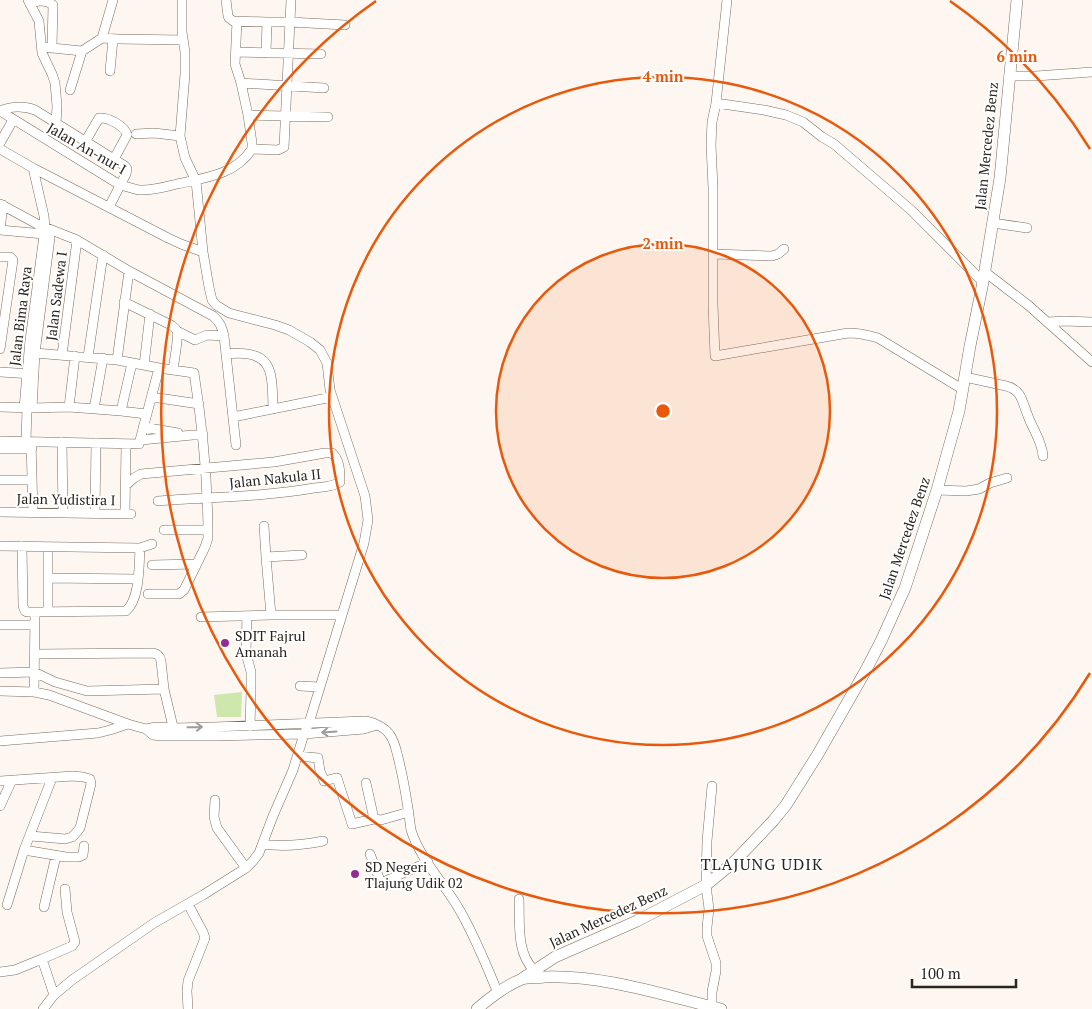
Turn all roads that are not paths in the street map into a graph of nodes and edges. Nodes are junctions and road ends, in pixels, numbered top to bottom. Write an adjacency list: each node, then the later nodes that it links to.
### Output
1 (101, 0): 7 (street)
2 (182, 0): 15 (street)
3 (226, 0): 9 (street)
4 (291, 0): 11 (street)
5 (727, 0): 30 (street)
6 (1017, 0): 25 (main road, Jalan Mercedez Benz)
7 (112, 1): 13 (street)
8 (29, 2): 16 (street); 17 (street)
9 (237, 21): 10 (street); 19 (street)
10 (267, 22): 11 (street); 20 (street)
11 (290, 22): 12 (street); 21 (street)
12 (345, 25)
13 (102, 38): 14 (street); 18 (street)
14 (113, 39): 15 (street); 23 (street)
15 (183, 40): 38 (street)
16 (42, 47): 17 (street); 36 (street)
17 (52, 47): 18 (street)
18 (82, 51): 29 (street)
19 (236, 52): 20 (street); 26 (street)
20 (266, 52): 21 (street)
21 (289, 54): 22 (street); 27 (street)
22 (321, 54)
23 (110, 72)
24 (1092, 72): 25 (street)
25 (1009, 76): 49 (main road, Jalan Mercedez Benz)
26 (241, 83): 27 (street); 32 (street)
27 (287, 85): 28 (street); 33 (street)
28 (324, 88)
29 (70, 90)
30 (716, 104): 56 (street); 60 (street)
31 (0, 111): 35 (street, Jalan An-nur I); 36 (street)
32 (248, 115): 33 (street); 42 (street)
33 (286, 116): 34 (street); 42 (street)
34 (328, 117)
35 (14, 120): 40 (street); 46 (street, Jalan An-nur I)
36 (56, 124): 39 (street)
37 (136, 134): 38 (street)
38 (180, 136): 45 (street)
39 (85, 142): 43 (street); 43 (street)
40 (0, 143)
41 (0, 149): 44 (street)
42 (252, 149): 45 (street, Jalan An-nur I)
43 (114, 159): 46 (street)
44 (33, 168): 48 (street); 52 (street)
45 (196, 181): 46 (street, Jalan An-nur I); 55 (street)
46 (120, 185): 48 (street)
47 (1, 204): 51 (street); 52 (street)
48 (109, 207): 55 (street)
49 (993, 223): 50 (street); 60 (main road, Jalan Mercedez Benz)
50 (1027, 228)
51 (0, 230): 52 (street)
52 (47, 231): 53 (street); 68 (street, Jalan Bima Raya); 81 (street, Jalan Bima Raya)
53 (77, 240): 57 (street); 70 (street, Jalan Sadewa I)
54 (784, 248): 56 (street)
55 (203, 252): 85 (street)
56 (714, 254): 83 (street)
57 (103, 255): 59 (street); 72 (street)
58 (0, 257): 67 (street)
59 (129, 271): 61 (street); 66 (street)
60 (984, 277): 63 (street); 82 (main road, Jalan Mercedez Benz)
61 (124, 302): 62 (street); 74 (street)
62 (150, 314): 65 (street); 77 (street)
63 (1048, 322): 64 (street); 75 (street)
64 (1092, 322)
65 (178, 331): 66 (street); 79 (street)
66 (224, 336): 69 (street)
67 (0, 350)
68 (35, 353): 70 (street); 81 (street, Jalan Bima Raya)
69 (226, 354): 91 (street); 94 (street)
70 (62, 355): 71 (street)
71 (75, 356): 72 (street); 88 (street)
72 (88, 357): 73 (street)
73 (104, 358): 74 (street); 90 (street)
74 (117, 360): 76 (street)
75 (1092, 362)
76 (132, 363): 77 (street); 92 (street)
77 (144, 365): 78 (street)
78 (159, 368): 79 (street); 84 (street)
79 (173, 370): 86 (street)
80 (0, 372): 81 (street)
81 (31, 374): 89 (street, Jalan Bima Raya)
82 (965, 377): 83 (main road, Jalan Mercedez Benz); 106 (street)
83 (962, 389): 112 (main road, Jalan Mercedez Benz)
84 (152, 397): 86 (street); 93 (street)
85 (332, 397): 91 (street); 137 (street)
86 (199, 404): 96 (street)
87 (0, 407): 89 (street)
88 (69, 407): 89 (street); 90 (street)
89 (28, 408): 102 (street, Jalan Bima Raya)
90 (94, 409): 92 (street)
91 (274, 410): 94 (street)
92 (120, 411): 93 (street)
93 (146, 414): 95 (street)
94 (233, 417): 104 (street)
95 (143, 427): 97 (street); 98 (street)
96 (203, 434): 97 (street); 107 (street)
97 (188, 435): 98 (street)
98 (140, 440): 103 (street)
99 (0, 441): 102 (street)
100 (62, 442): 101 (street); 102 (street); 117 (street)
101 (96, 443): 103 (street); 118 (street)
102 (29, 444): 105 (street); 110 (street, Jalan Bima Raya)
103 (126, 445): 111 (street)
104 (236, 445)
105 (0, 449)
106 (1043, 456)
107 (206, 468): 111 (street); 113 (street); 113 (street, Jalan Nakula II)
108 (1007, 478): 112 (street)
109 (0, 480): 110 (street)
110 (32, 480): 116 (street, Jalan Bima Raya)
111 (125, 486): 118 (street, Jalan Yudistira I)
112 (937, 490): 176 (main road, Jalan Mercedez Benz)
113 (208, 498): 114 (street, Jalan Nakula II); 121 (street)
114 (158, 501)
115 (0, 512): 116 (street, Jalan Yudistira I)
116 (33, 512): 117 (street, Jalan Yudistira I)
117 (63, 513): 118 (street, Jalan Yudistira I)
118 (95, 513)
119 (264, 526): 128 (street)
120 (164, 530): 121 (street)
121 (208, 530): 130 (street)
122 (152, 544): 126 (street)
123 (0, 546): 124 (street)
124 (22, 546): 125 (street); 135 (street)
125 (48, 547): 126 (street); 131 (street)
126 (140, 548): 132 (street)
127 (302, 555): 128 (street)
128 (266, 557): 136 (street)
129 (152, 564): 130 (street)
130 (196, 564): 133 (street)
131 (48, 578): 132 (street); 134 (street)
132 (138, 579): 134 (street)
133 (148, 594)
134 (48, 611): 135 (street)
135 (35, 612): 141 (street)
136 (271, 615): 137 (street); 138 (street)
137 (342, 615): 146 (street)
138 (248, 616): 139 (street); 153 (street)
139 (201, 618)
140 (0, 625): 141 (street)
141 (35, 625): 142 (street)
142 (35, 654): 143 (street); 147 (street)
143 (34, 672): 144 (street); 147 (street); 149 (street)
144 (0, 673)
145 (300, 686): 146 (street)
146 (319, 687): 150 (street)
147 (164, 689): 154 (street)
148 (0, 691): 149 (street)
149 (34, 692): 151 (street)
150 (309, 722): 152 (street); 153 (street); 155 (street)
151 (128, 724): 154 (street); 156 (street)
152 (377, 725): 155 (street, one-way to 155); 165 (street)
153 (250, 726): 154 (street, one-way to 153)
154 (174, 732): 155 (street)
155 (304, 734): 157 (street)
156 (0, 742)
157 (298, 756): 166 (street); 169 (street)
158 (52, 778): 159 (street); 167 (street); 167 (street)
159 (12, 780): 160 (street); 164 (street)
160 (0, 781)
161 (366, 783): 166 (street)
162 (712, 786): 176 (street)
163 (215, 800): 175 (street)
164 (0, 806)
165 (409, 812): 166 (street); 174 (street)
166 (374, 819)
167 (30, 836): 171 (street)
168 (323, 841): 169 (street)
169 (262, 844): 175 (street)
170 (84, 846): 173 (street)
171 (24, 850): 173 (street); 180 (street)
172 (370, 854): 174 (street)
173 (56, 856): 181 (street)
174 (428, 862): 186 (street)
175 (246, 868): 179 (street)
176 (706, 884): 183 (main road, Jalan Mercedez Benz); 188 (street)
177 (65, 889): 182 (street)
178 (519, 899): 183 (street)
179 (188, 904): 187 (street); 190 (street)
180 (7, 905)
181 (44, 907)
182 (42, 959): 184 (street); 187 (street)
183 (534, 970): 185 (main road, Jalan Mercedez Benz)
184 (0, 972)
185 (523, 978): 186 (main road, Jalan Mercedez Benz); 188 (main road)
186 (498, 993): 191 (main road, Jalan Mercedez Benz)
187 (54, 995): 189 (street)
188 (715, 1008)
189 (43, 1009)
190 (188, 1009)
191 (477, 1009)

